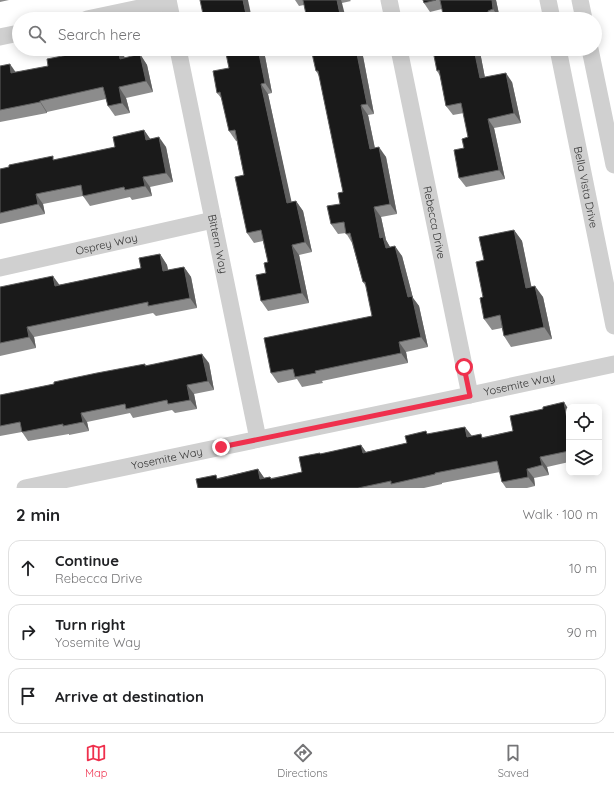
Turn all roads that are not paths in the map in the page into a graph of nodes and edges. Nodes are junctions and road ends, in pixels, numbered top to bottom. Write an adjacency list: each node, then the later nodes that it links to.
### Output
1 (389, 0): 7 (street)
2 (548, 0): 8 (street)
3 (580, 0): 9 (street)
4 (168, 1): 5 (street); 6 (street)
5 (118, 12)
6 (170, 12)
7 (392, 12)
8 (551, 12)
9 (583, 12)
10 (12, 34): 11 (street)
11 (0, 37)
12 (179, 56): 17 (street, Bittern Way)
13 (400, 56): 21 (street, Rebecca Drive)
14 (559, 56): 19 (street, Bella Vista Drive)
15 (591, 56): 16 (street)
16 (614, 164)
17 (213, 220): 18 (street, Osprey Way); 22 (street, Bittern Way)
18 (0, 268)
19 (614, 326)
20 (614, 364): 21 (street, Yosemite Way)
21 (470, 396): 22 (street, Yosemite Way)
22 (258, 439): 23 (street, Yosemite Way)
23 (25, 488)

